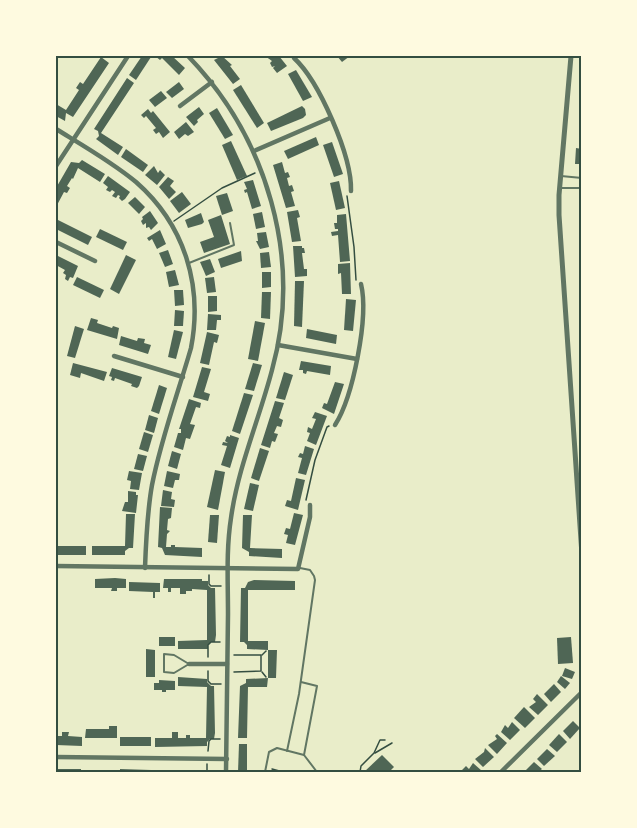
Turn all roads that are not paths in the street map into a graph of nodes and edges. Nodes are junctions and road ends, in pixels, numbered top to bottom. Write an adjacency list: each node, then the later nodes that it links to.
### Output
1 (128, 56): 9 (street)
2 (189, 56): 5 (street)
3 (571, 56): 12 (street)
4 (294, 58): 7 (street)
5 (212, 82): 6 (street); 10 (street)
6 (180, 106)
7 (330, 118): 10 (street); 16 (street)
8 (56, 129): 9 (street)
9 (72, 139): 11 (street); 20 (street)
10 (254, 152): 22 (street)
11 (56, 166)
12 (561, 176): 13 (lane); 14 (street)
13 (582, 178)
14 (560, 188): 15 (lane); 27 (street)
15 (582, 188)
16 (351, 191)
17 (230, 223): 20 (lane)
18 (56, 242): 19 (street)
19 (94, 261)
20 (189, 263): 25 (street)
21 (361, 284): 24 (street)
22 (278, 345): 24 (street); 32 (street)
23 (114, 356): 25 (street)
24 (357, 359): 26 (street)
25 (183, 377): 31 (street)
26 (335, 425)
27 (579, 485): 29 (street)
28 (310, 505): 33 (street)
29 (582, 555)
30 (56, 566): 31 (street)
31 (145, 568): 32 (street)
32 (228, 568): 33 (street); 35 (street)
33 (298, 569): 36 (lane)
34 (189, 664): 34 (lane); 35 (street)
35 (227, 664): 41 (street)
36 (301, 682): 38 (lane); 39 (lane)
37 (582, 692): 45 (street)
38 (287, 750): 39 (lane); 44 (lane)
39 (304, 755): 42 (lane)
40 (56, 757): 41 (street)
41 (227, 759): 43 (street)
42 (315, 771)
43 (226, 772)
44 (265, 772)
45 (501, 772)

